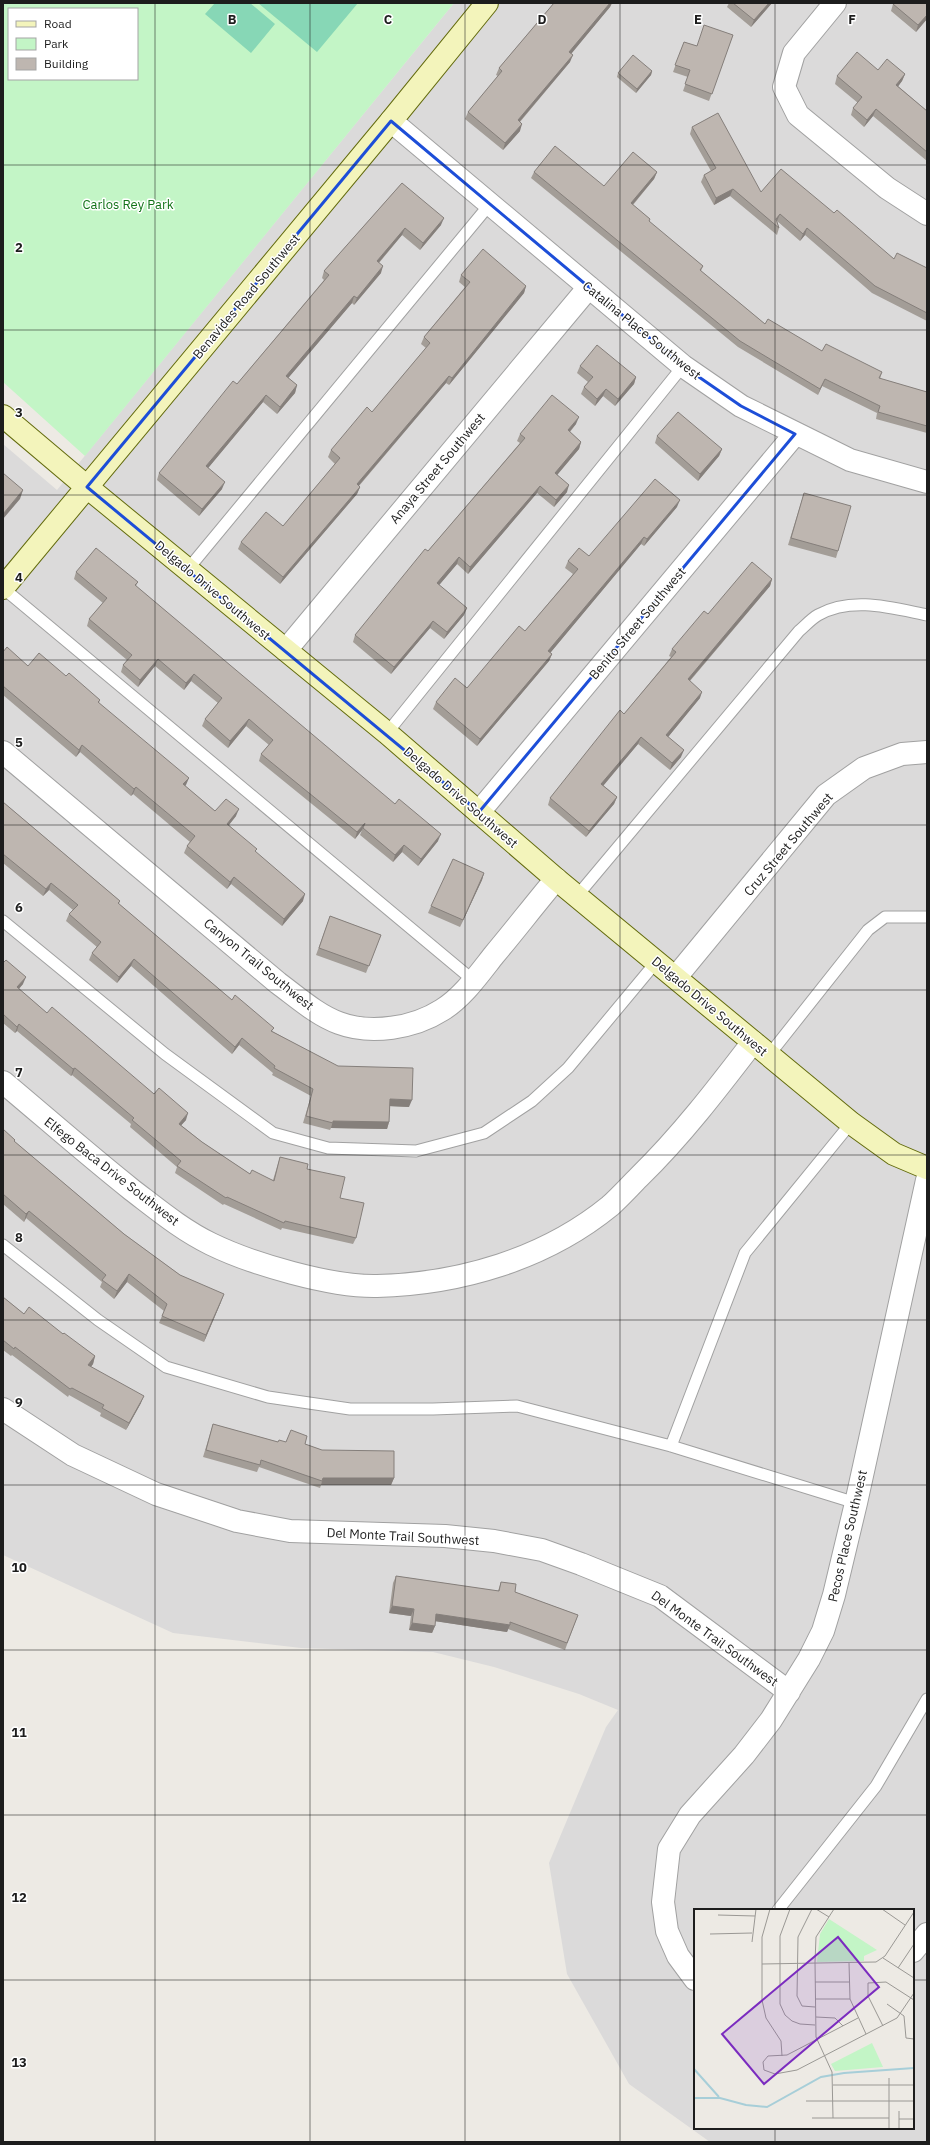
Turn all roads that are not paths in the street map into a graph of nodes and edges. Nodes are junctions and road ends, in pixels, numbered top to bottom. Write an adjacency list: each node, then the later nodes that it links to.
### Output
1 (487, 3): 3 (street, Benavides Road Southwest)
2 (835, 3): 5 (street)
3 (391, 121): 4 (street, Catalina Place Southwest); 11 (street, Benavides Road Southwest)
4 (490, 204): 6 (street, Catalina Place Southwest); 12 (lane)
5 (927, 214)
6 (589, 286): 7 (street, Catalina Place Southwest); 15 (street, Anaya Street Southwest)
7 (683, 366): 9 (street, Catalina Place Southwest); 16 (lane)
8 (3, 416): 11 (street, Delgado Drive Southwest)
9 (795, 434): 10 (street, Catalina Place Southwest); 19 (street, Benito Street Southwest)
10 (927, 482)
11 (87, 487): 12 (street, Delgado Drive Southwest); 13 (street, Benavides Road Southwest)
12 (188, 569): 15 (street, Delgado Drive Southwest)
13 (3, 588): 26 (lane)
14 (927, 615): 21 (lane)
15 (286, 650): 16 (street, Delgado Drive Southwest)
16 (387, 733): 19 (street, Delgado Drive Southwest)
17 (3, 752): 26 (street, Canyon Trail Southwest)
18 (927, 752): 25 (street, Cruz Street Southwest)
19 (479, 812): 20 (street, Delgado Drive Southwest)
20 (556, 879): 21 (street, Delgado Drive Southwest); 26 (street, Canyon Trail Southwest)
21 (577, 896): 24 (street, Delgado Drive Southwest)
22 (927, 917): 27 (lane)
23 (3, 921): 24 (lane)
24 (657, 961): 25 (street, Delgado Drive Southwest)
25 (676, 977): 27 (street, Delgado Drive Southwest)
26 (474, 981)
27 (761, 1049): 28 (street, Elfego Baca Drive Southwest); 29 (street, Delgado Drive Southwest)
28 (3, 1082)
29 (851, 1123): 30 (street, Delgado Drive Southwest); 34 (lane)
30 (927, 1168)
31 (927, 1180): 35 (street, Pecos Place Southwest)
32 (3, 1245): 34 (lane)
33 (3, 1409): 36 (street, Del Monte Trail Southwest)
34 (671, 1446): 35 (lane)
35 (856, 1503): 36 (street, Pecos Place Southwest)
36 (789, 1692): 41 (street, Pecos Place Southwest)
37 (927, 1699): 38 (lane)
38 (779, 1909)
39 (927, 1934): 40 (street)
40 (914, 1950)
41 (694, 1978)

